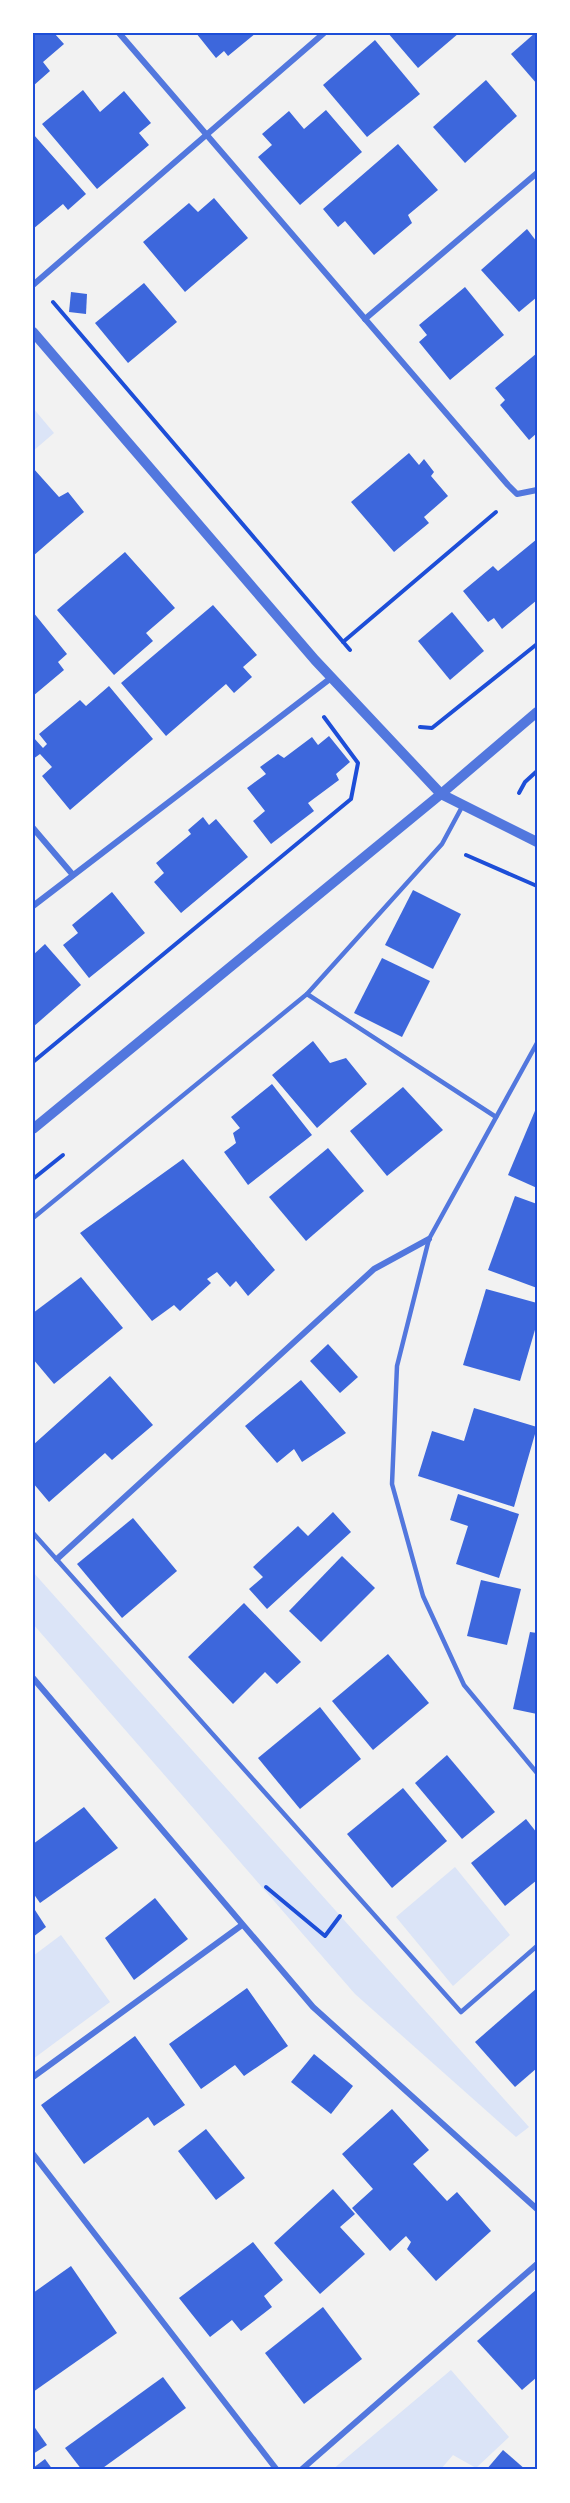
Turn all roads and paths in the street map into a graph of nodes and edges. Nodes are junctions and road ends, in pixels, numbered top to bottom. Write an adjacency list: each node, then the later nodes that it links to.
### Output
1 (118, 33): 3 (street)
2 (324, 33): 3 (street)
3 (205, 134): 5 (street); 7 (street)
4 (537, 173): 7 (street)
5 (33, 285)
6 (48, 296): 11 (path)
7 (365, 319): 10 (street)
8 (33, 332): 14 (street)
9 (537, 490): 10 (street)
10 (517, 494): 11 (path)
11 (343, 642): 13 (path)
12 (537, 644): 17 (path)
13 (357, 659)
14 (331, 678): 20 (street); 25 (street)
15 (318, 709): 30 (path)
16 (537, 712): 20 (street)
17 (410, 726)
18 (537, 771): 19 (path)
19 (519, 793)
20 (441, 795): 21 (street); 32 (street)
21 (463, 805): 23 (street); 24 (lane)
22 (33, 828): 25 (street)
23 (537, 842)
24 (442, 844): 26 (path); 28 (lane)
25 (74, 875): 27 (street)
26 (537, 886)
27 (33, 906)
28 (307, 994): 31 (lane); 33 (lane)
29 (537, 1043): 31 (lane)
30 (33, 1062)
31 (496, 1117): 34 (lane)
32 (33, 1129)
33 (33, 1218)
34 (429, 1239): 36 (street); 38 (lane)
35 (33, 1533): 36 (lane)
36 (57, 1559): 40 (lane)
37 (33, 1678): 41 (street)
38 (537, 1773)
39 (266, 1887): 40 (path)
40 (356, 1895): 42 (lane)
41 (242, 1925): 43 (street); 45 (street)
42 (537, 1946)
43 (33, 2077)
44 (33, 2154): 47 (street)
45 (537, 2209)
46 (537, 2264): 48 (street)
47 (276, 2470)
48 (301, 2470)

